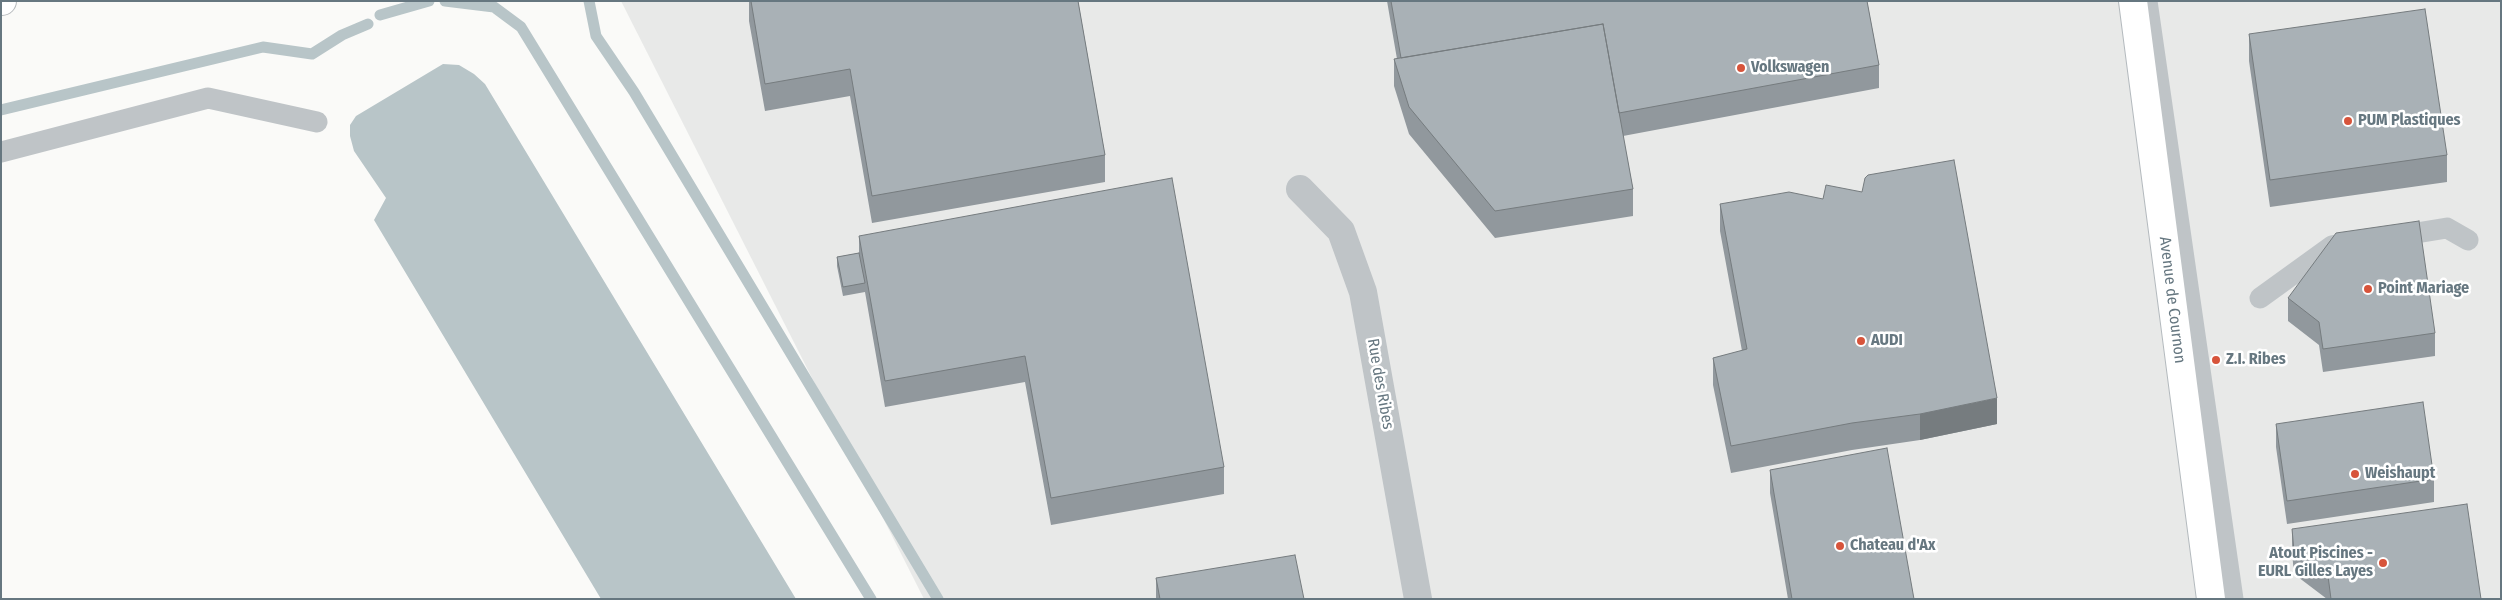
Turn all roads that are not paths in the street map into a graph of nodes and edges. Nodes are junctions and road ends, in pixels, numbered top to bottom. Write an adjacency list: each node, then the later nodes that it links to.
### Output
1 (2133, 1): 9 (main road, Avenue de Cournon)
2 (2147, 1): 10 (lane)
3 (317, 122): 4 (lane)
4 (1, 152)
5 (1300, 189): 8 (street, Rue des Ribes)
6 (2468, 240): 7 (lane)
7 (2260, 298)
8 (1418, 599)
9 (2212, 599)
10 (2233, 599)

